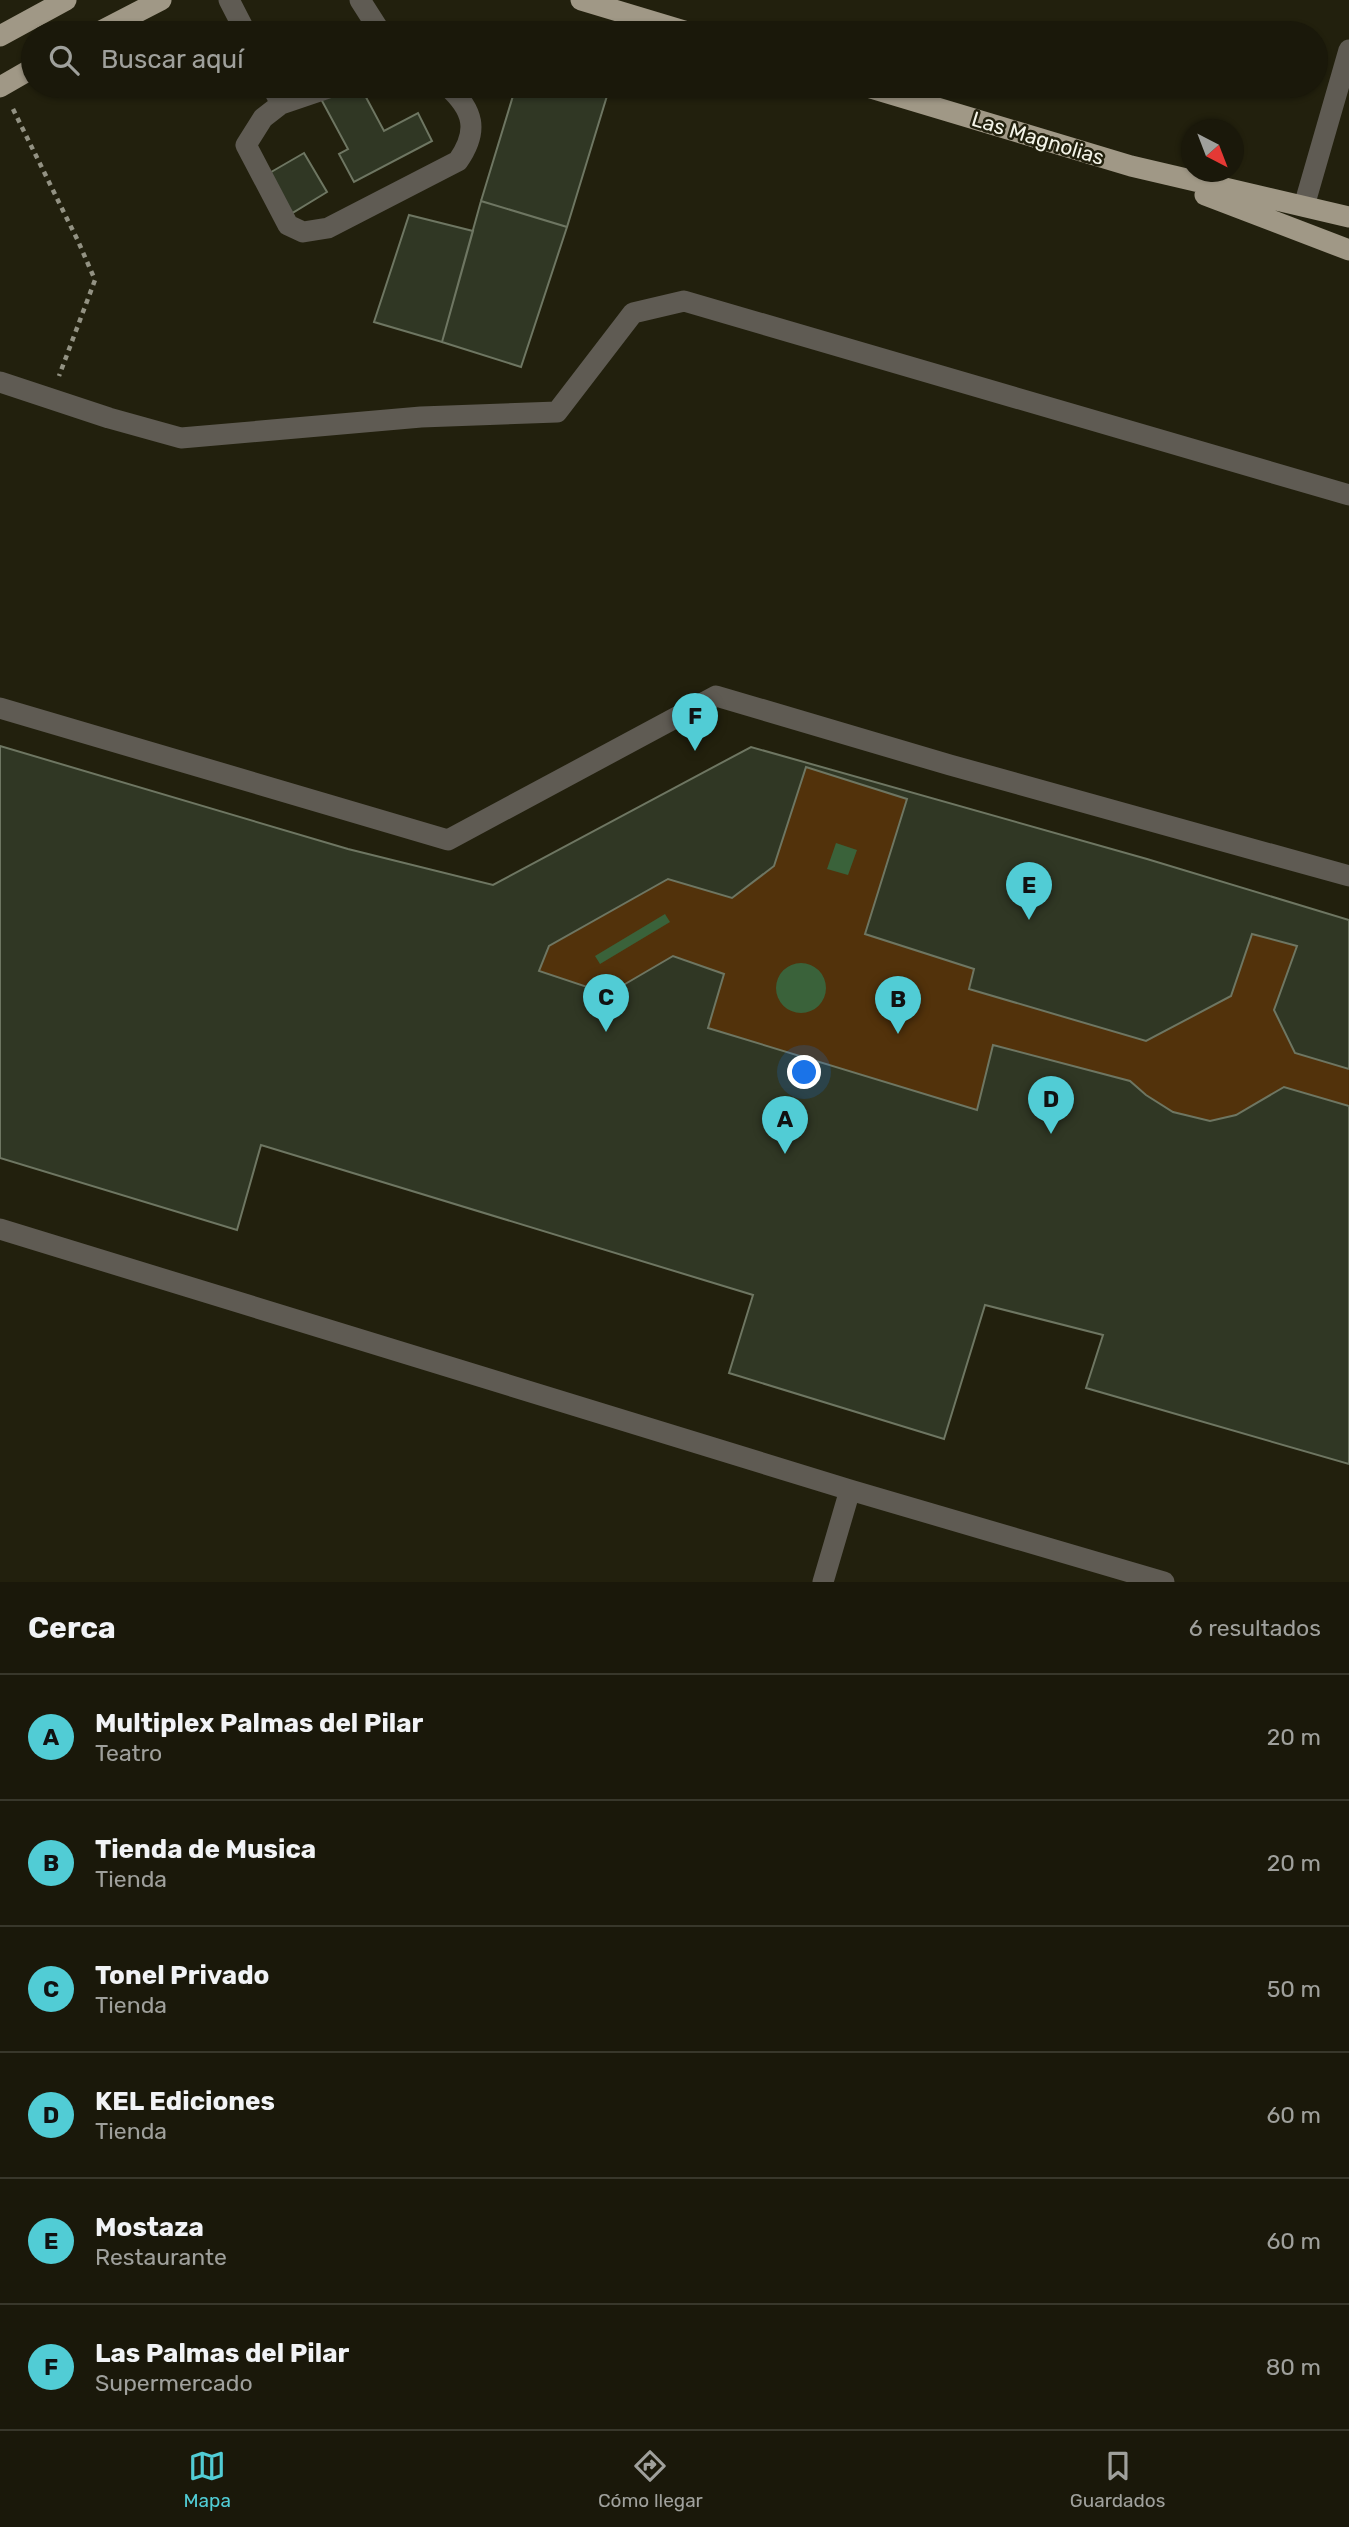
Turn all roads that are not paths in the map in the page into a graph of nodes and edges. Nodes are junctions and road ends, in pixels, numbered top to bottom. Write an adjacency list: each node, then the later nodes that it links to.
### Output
1 (66, 0): 6 (main road)
2 (161, 0): 7 (main road)
3 (229, 0): 8 (street)
4 (360, 0): 9 (street)
5 (581, 0): 10 (main road)
6 (28, 21)
7 (120, 21)
8 (240, 21)
9 (373, 21)
10 (651, 21)
11 (21, 25): 12 (main road)
12 (0, 36)
13 (1349, 50): 20 (street)
14 (21, 75): 15 (main road)
15 (1, 86)
16 (274, 98): 17 (street)
17 (457, 98)
18 (904, 98): 19 (main road, Las Magnolias)
19 (1131, 166): 20 (main road, Las Magnolias); 22 (main road, Las Magnolias)
20 (1304, 206): 21 (main road, Las Magnolias)
21 (1349, 217)
22 (1349, 250)
23 (0, 382): 24 (street)
24 (1349, 495)
25 (0, 708): 26 (street)
26 (1349, 876)
27 (0, 1229): 28 (street)
28 (850, 1490): 29 (street); 30 (street)
29 (823, 1582)
30 (1164, 1582)

